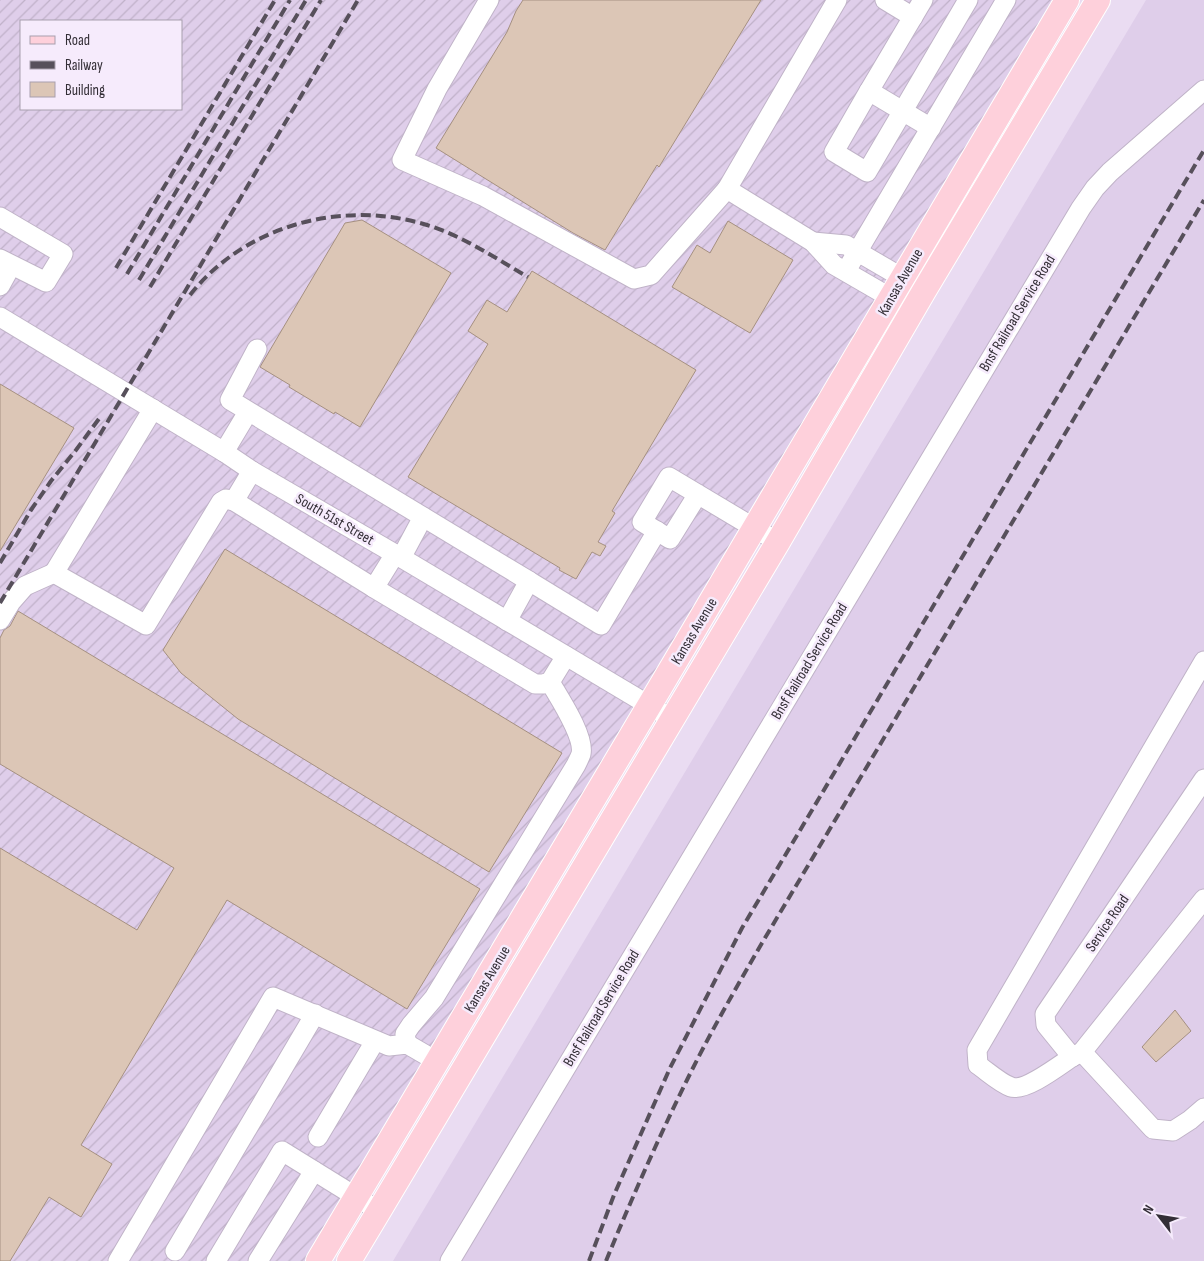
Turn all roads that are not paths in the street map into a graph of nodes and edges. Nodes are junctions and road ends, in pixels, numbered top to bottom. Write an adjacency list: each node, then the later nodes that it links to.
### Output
1 (489, 0): 14 (street)
2 (837, 0): 14 (street)
3 (885, 0): 9 (street)
4 (923, 0): 9 (street)
5 (968, 0): 12 (street)
6 (1006, 0): 13 (street)
7 (1067, 0): 21 (main road, Kansas Avenue)
8 (1098, 0): 22 (main road, Kansas Avenue)
9 (913, 17): 11 (street)
10 (1204, 90): 64 (street, Bnsf Railroad Service Road)
11 (869, 91): 12 (street); 12 (street)
12 (903, 111): 13 (street)
13 (931, 128): 17 (street)
14 (726, 189): 16 (street)
15 (0, 217): 18 (street)
16 (813, 242): 17 (street); 19 (street)
17 (857, 251): 19 (street); 21 (street)
18 (6, 262): 20 (street)
19 (846, 272): 21 (street)
20 (0, 286)
21 (896, 288): 22 (street); 32 (main road, Kansas Avenue)
22 (924, 291): 34 (main road, Kansas Avenue)
23 (0, 317): 25 (street, South 51st Street)
24 (257, 349): 26 (street)
25 (153, 409): 27 (street, South 51st Street); 36 (street)
26 (248, 412): 27 (street); 31 (street)
27 (224, 452): 28 (street, South 51st Street)
28 (252, 472): 30 (street); 35 (street, South 51st Street)
29 (698, 494): 32 (street); 33 (street); 33 (street)
30 (234, 501): 36 (street); 38 (street)
31 (423, 517): 35 (street); 37 (street)
32 (755, 528): 34 (street); 44 (main road, Kansas Avenue)
33 (657, 531): 37 (street)
34 (778, 542): 45 (main road, Kansas Avenue)
35 (398, 556): 38 (street); 40 (street, South 51st Street)
36 (54, 573): 39 (street)
37 (528, 581): 40 (street)
38 (374, 588): 43 (street)
39 (0, 620)
40 (507, 621): 41 (street, South 51st Street)
41 (566, 656): 43 (street); 44 (street, South 51st Street)
42 (1204, 661): 51 (street)
43 (550, 682): 50 (street)
44 (649, 706): 45 (street, South 51st Street); 52 (main road, Kansas Avenue)
45 (672, 719): 57 (main road, Kansas Avenue)
46 (1204, 779): 51 (street, Service Road)
47 (1204, 899): 51 (street)
48 (315, 1014): 49 (street); 58 (street); 59 (street)
49 (375, 1041): 50 (street); 54 (street)
50 (407, 1044): 52 (street)
51 (1077, 1055): 53 (street, Service Road)
52 (438, 1062): 56 (main road, Kansas Avenue)
53 (1204, 1108)
54 (318, 1137)
55 (314, 1171): 56 (street); 60 (street); 61 (street)
56 (356, 1197): 57 (street); 62 (main road, Kansas Avenue)
57 (380, 1211): 63 (main road, Kansas Avenue)
58 (175, 1251)
59 (118, 1261)
60 (216, 1261)
61 (258, 1261)
62 (318, 1261)
63 (349, 1261)
64 (450, 1261)

